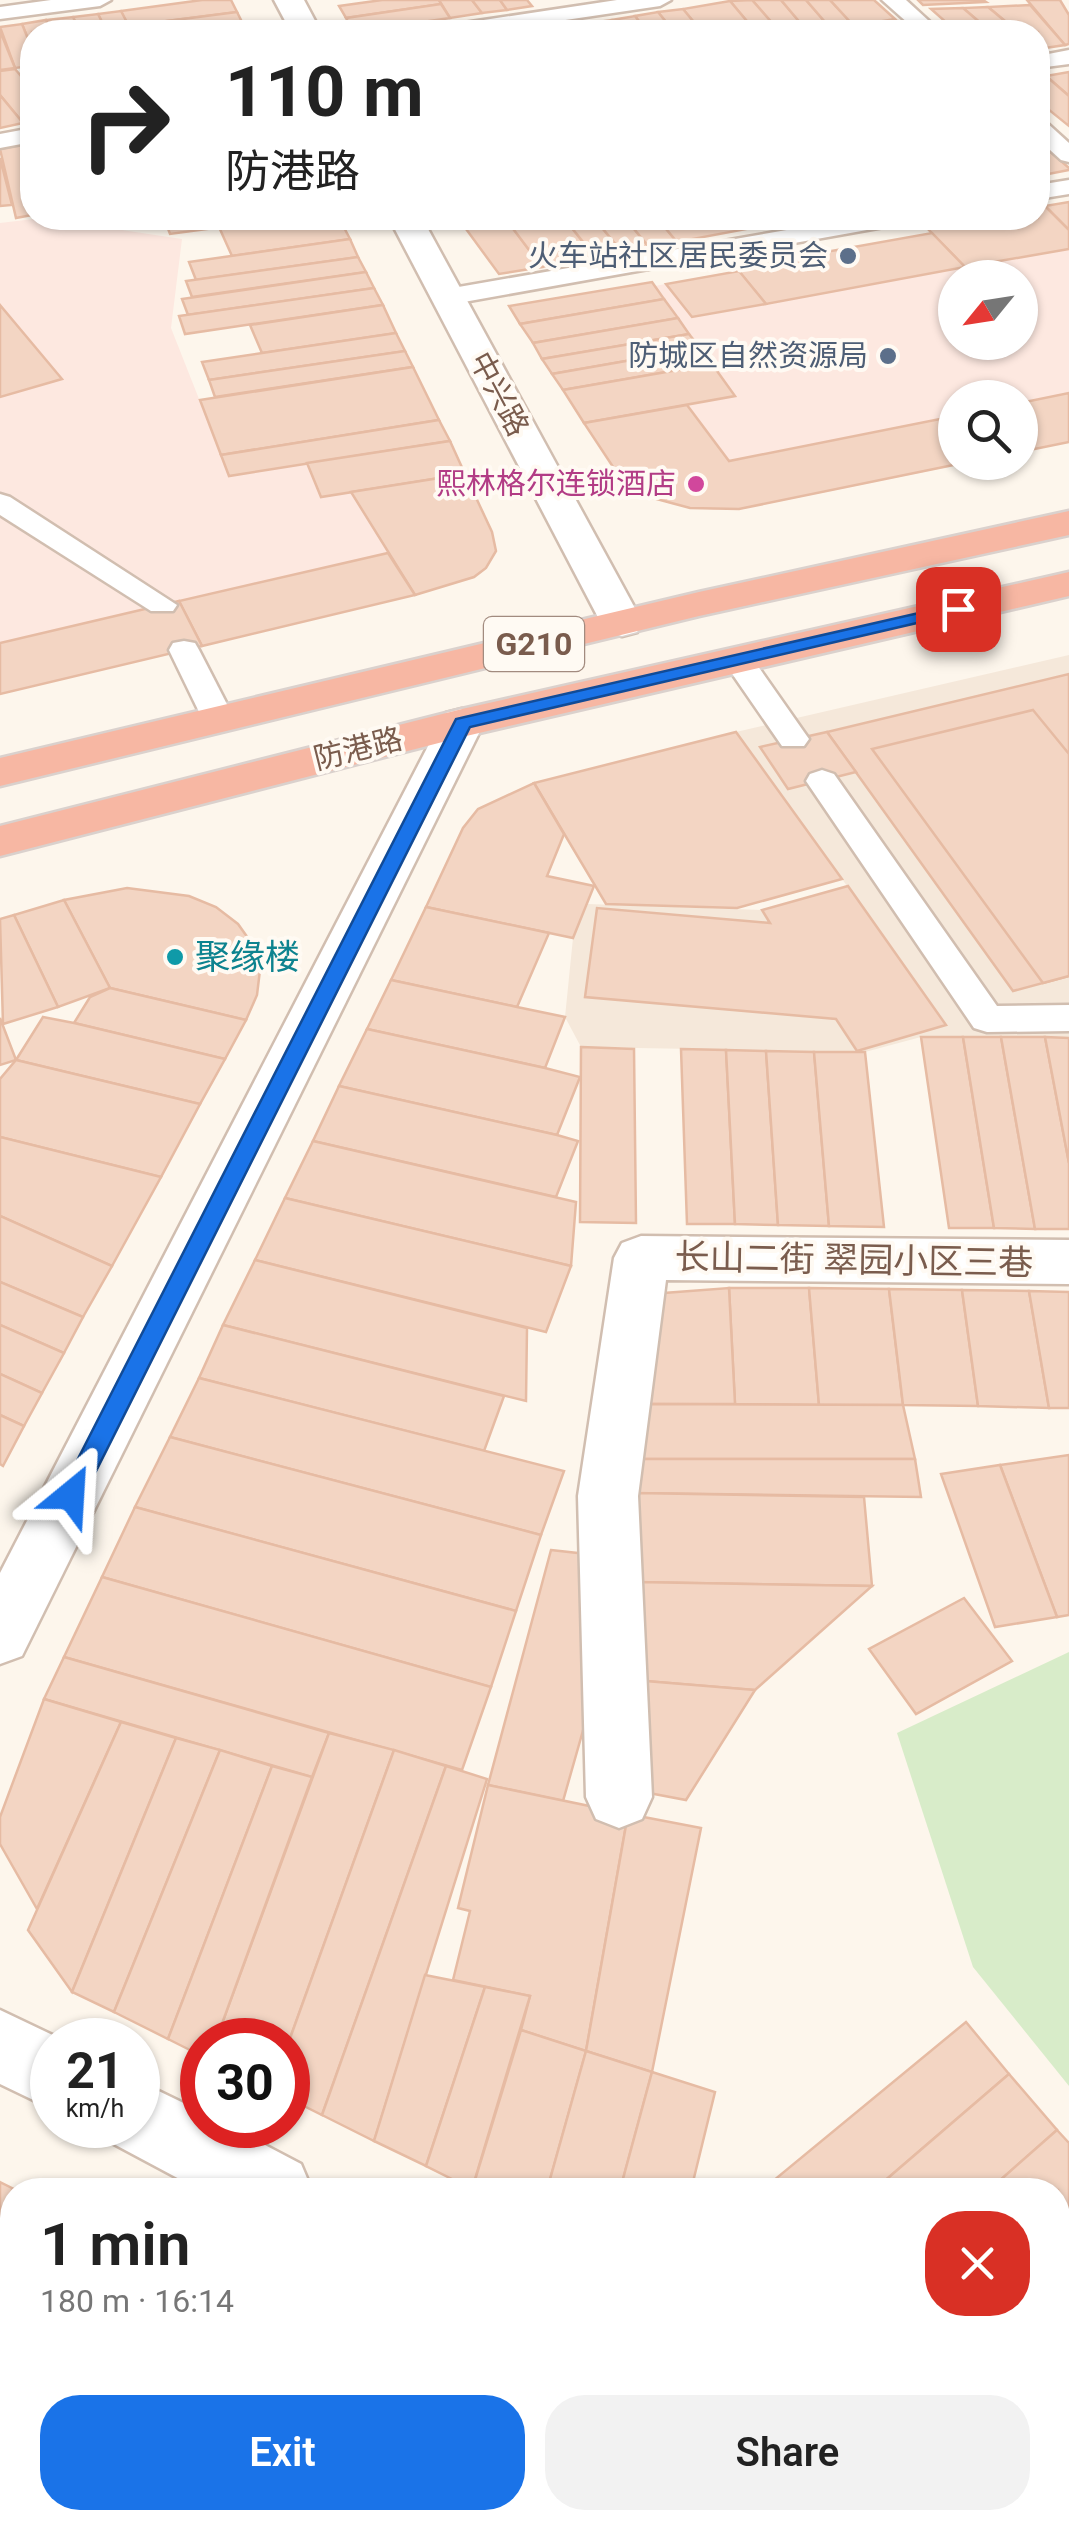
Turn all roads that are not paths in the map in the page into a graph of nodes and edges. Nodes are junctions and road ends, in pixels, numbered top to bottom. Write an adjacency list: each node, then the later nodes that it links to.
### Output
1 (100, 0): 4 (lane)
2 (660, 0): 5 (lane)
3 (893, 0): 6 (lane)
4 (0, 14)
5 (525, 20)
6 (916, 20)
7 (1050, 138): 8 (lane)
8 (1069, 155)
9 (411, 230): 11 (street, 中兴路)
10 (828, 230): 11 (lane)
11 (447, 297): 16 (street, 中兴路)
12 (0, 503): 15 (lane)
13 (1069, 523): 16 (highway, 防港路 / G210)
14 (1069, 584): 18 (highway, 防港路 / G210)
15 (162, 606)
16 (622, 623): 19 (highway, 防港路 / G210)
17 (184, 650): 19 (lane)
18 (737, 659): 20 (highway, 防港路 / G210); 21 (lane)
19 (218, 718): 22 (highway, 防港路 / G210)
20 (462, 723): 24 (highway, 防港路 / G210); 27 (street)
21 (793, 739)
22 (0, 772)
23 (822, 781): 25 (lane)
24 (0, 841)
25 (1069, 1018)
26 (1069, 1262): 28 (street, 长山二街 翠园小区三巷)
27 (0, 1636)
28 (618, 1797)
29 (0, 2045): 30 (street)
30 (30, 2061)
31 (160, 2130): 32 (street)
32 (252, 2178)

